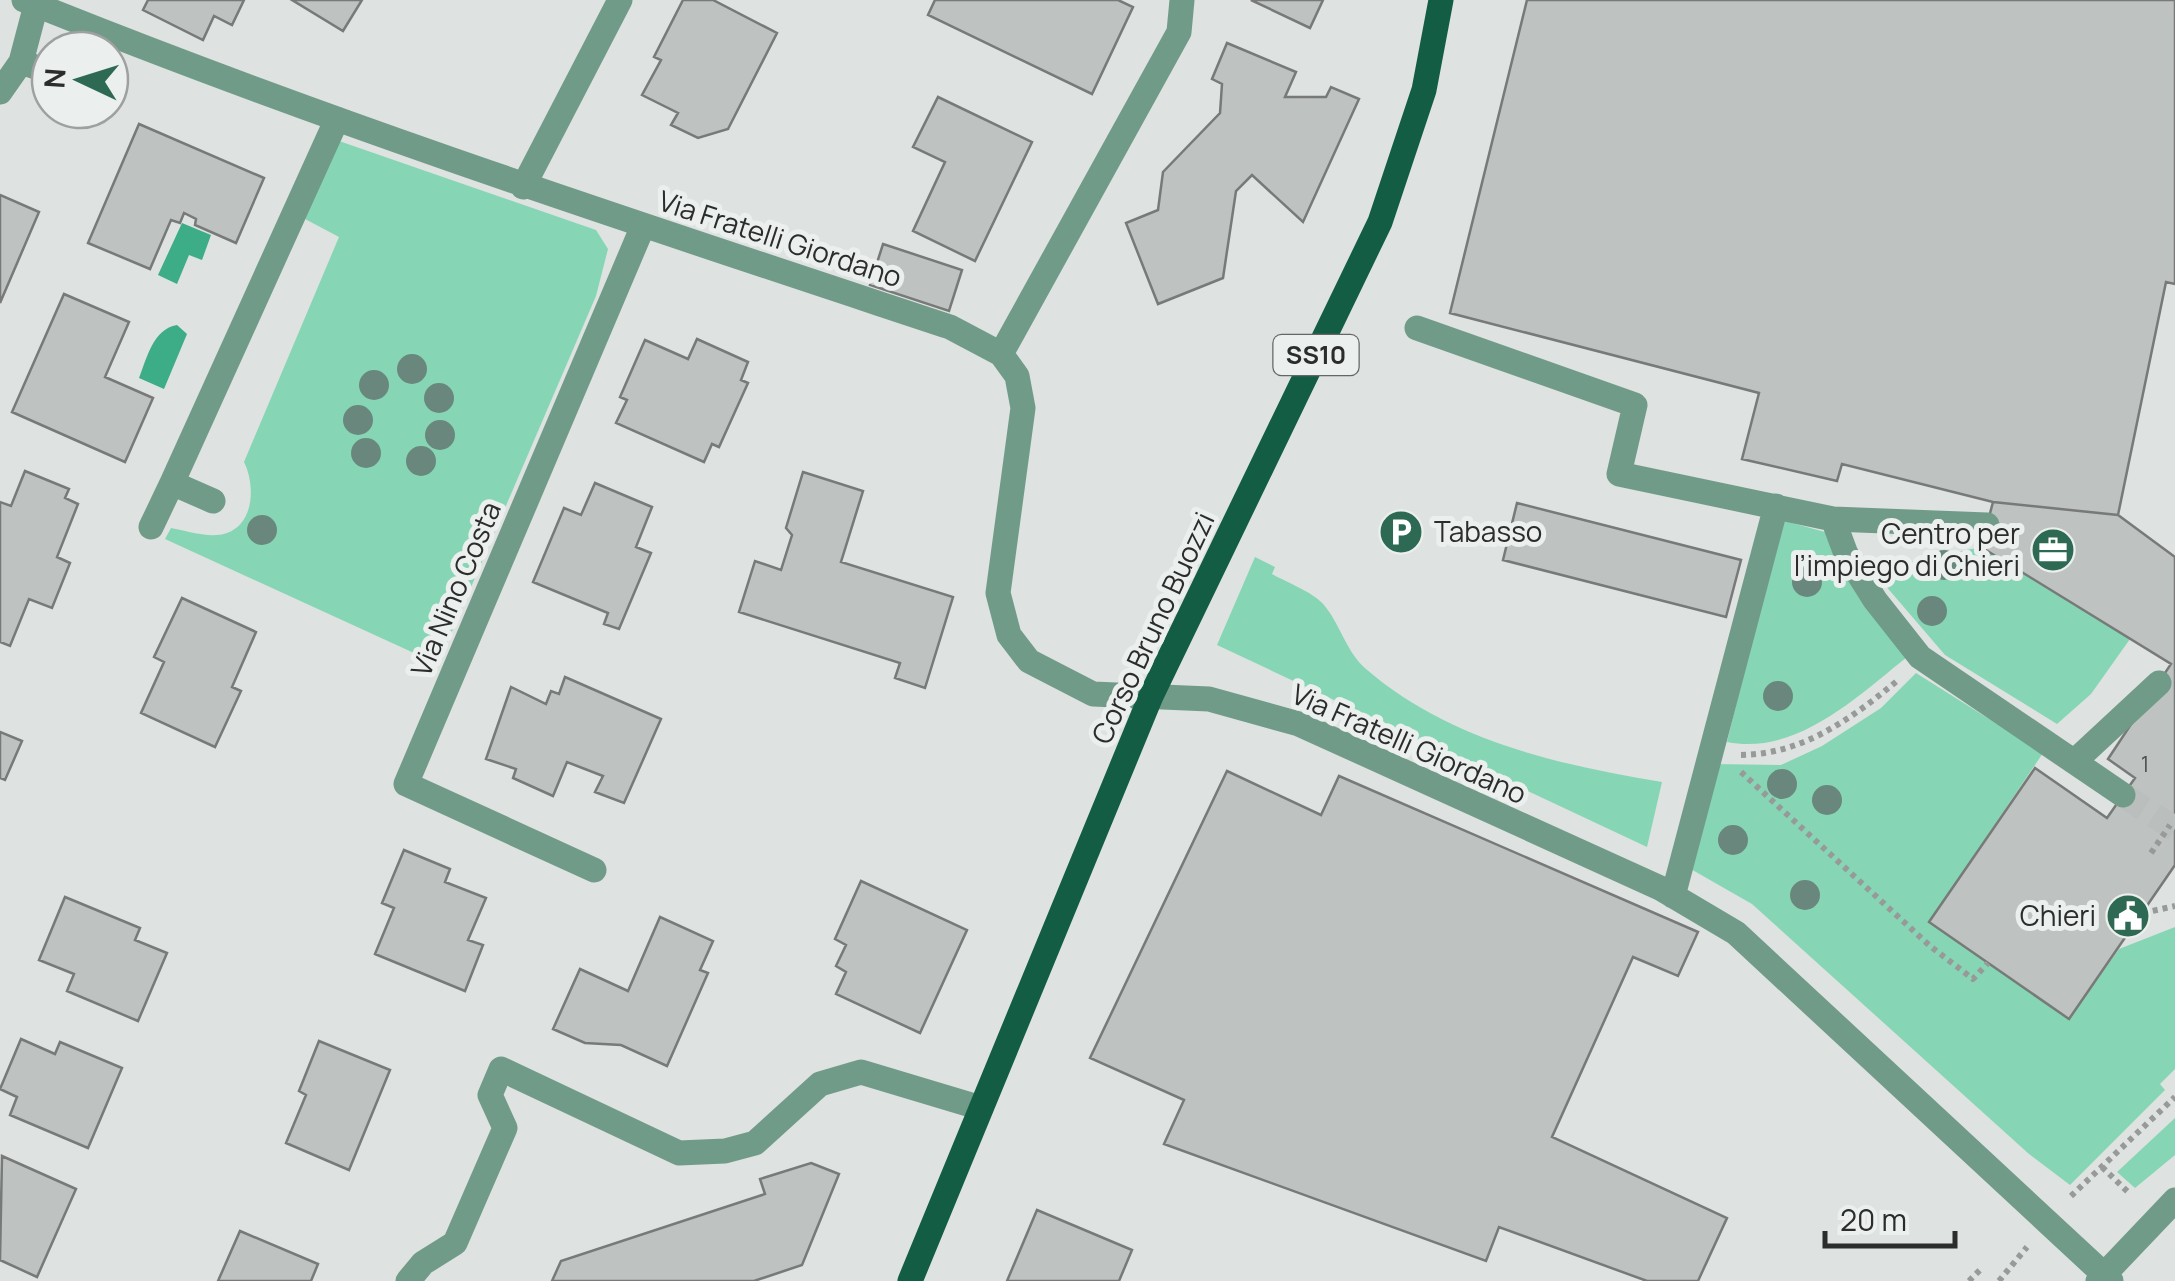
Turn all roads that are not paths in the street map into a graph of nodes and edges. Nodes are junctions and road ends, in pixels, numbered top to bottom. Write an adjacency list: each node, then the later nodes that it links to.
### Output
1 (620, 0): 9 (street)
2 (1182, 0): 12 (street)
3 (1441, 0): 20 (main road, Corso Bruno Buozzi / SS10)
4 (30, 2): 5 (street); 8 (street, Via Fratelli Giordano)
5 (21, 62): 6 (street); 7 (street)
6 (30, 65)
7 (0, 92)
8 (337, 119): 9 (street, Via Fratelli Giordano); 13 (street)
9 (522, 186): 10 (street, Via Fratelli Giordano)
10 (643, 226): 12 (street, Via Fratelli Giordano); 23 (street, Via Nino Costa)
11 (1417, 328): 15 (street)
12 (1001, 354): 20 (street, Via Fratelli Giordano)
13 (172, 483): 14 (street); 18 (street)
14 (213, 501)
15 (1776, 506): 16 (street); 24 (street)
16 (1833, 518): 17 (street); 21 (street)
17 (1987, 525)
18 (151, 527)
19 (2159, 683): 21 (street)
20 (1151, 696): 24 (street, Via Fratelli Giordano); 25 (main road, Corso Bruno Buozzi / SS10)
21 (2074, 762): 22 (street)
22 (2124, 795)
23 (594, 870)
24 (1673, 896): 27 (street, Via Fratelli Giordano)
25 (981, 1108): 28 (street); 29 (main road, Corso Bruno Buozzi / SS10)
26 (2175, 1200): 27 (street)
27 (2104, 1280)
28 (408, 1281)
29 (910, 1281)

